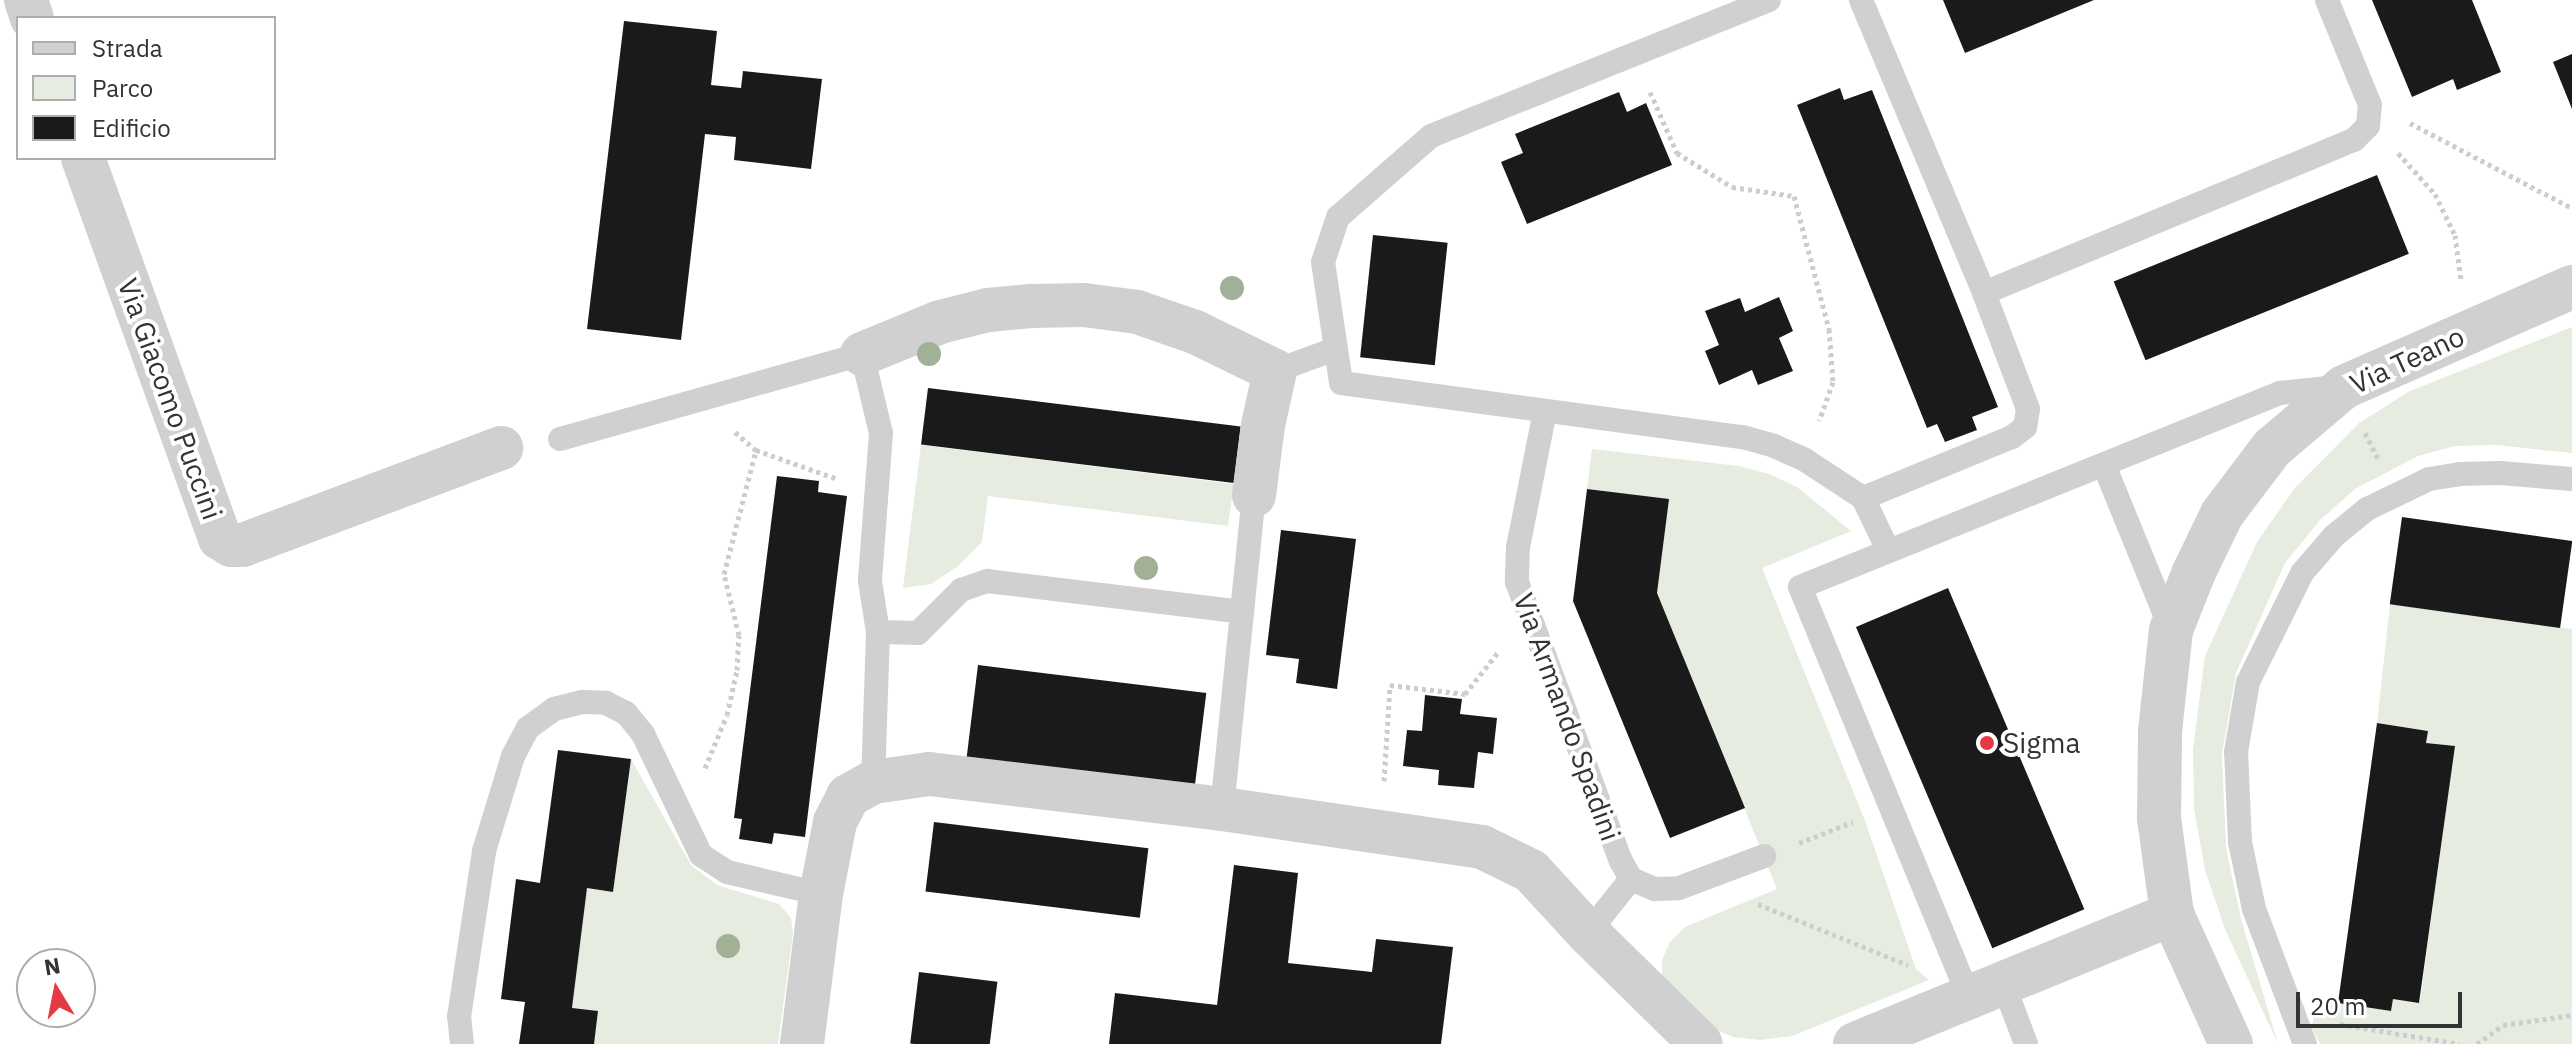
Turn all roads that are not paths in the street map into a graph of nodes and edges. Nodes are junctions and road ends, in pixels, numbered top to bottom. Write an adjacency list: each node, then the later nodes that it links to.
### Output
1 (1769, 0): 7 (lane)
2 (1861, 0): 6 (lane)
3 (2327, 0): 6 (lane)
4 (84, 160): 13 (street, Via Giacomo Puccini)
5 (2572, 287): 10 (street, Via Teano)
6 (1984, 293): 17 (lane)
7 (1335, 349): 9 (lane); 11 (lane)
8 (862, 354): 9 (street); 12 (lane); 21 (lane)
9 (1275, 371): 16 (street)
10 (2344, 387): 14 (lane); 20 (street, Via Teano)
11 (1545, 411): 17 (lane); 25 (lane, Via Armando Spadini)
12 (560, 439)
13 (501, 448)
14 (2104, 465): 18 (lane); 20 (lane)
15 (2572, 479): 30 (lane)
16 (1254, 495): 19 (lane)
17 (1863, 498): 18 (lane)
18 (1888, 550): 29 (lane)
19 (1242, 612): 21 (lane); 23 (lane)
20 (2171, 630): 27 (street)
21 (878, 632): 22 (lane)
22 (873, 782): 23 (street); 26 (street)
23 (1222, 809): 28 (street)
24 (1764, 856): 25 (lane)
25 (1631, 879): 28 (lane)
26 (821, 894): 31 (lane); 32 (street)
27 (2172, 914): 29 (street); 36 (street)
28 (1588, 933): 33 (street)
29 (1986, 990): 34 (street); 35 (lane)
30 (2303, 1039)
31 (462, 1044)
32 (802, 1044)
33 (1701, 1044)
34 (1855, 1044)
35 (2026, 1044)
36 (2231, 1044)

